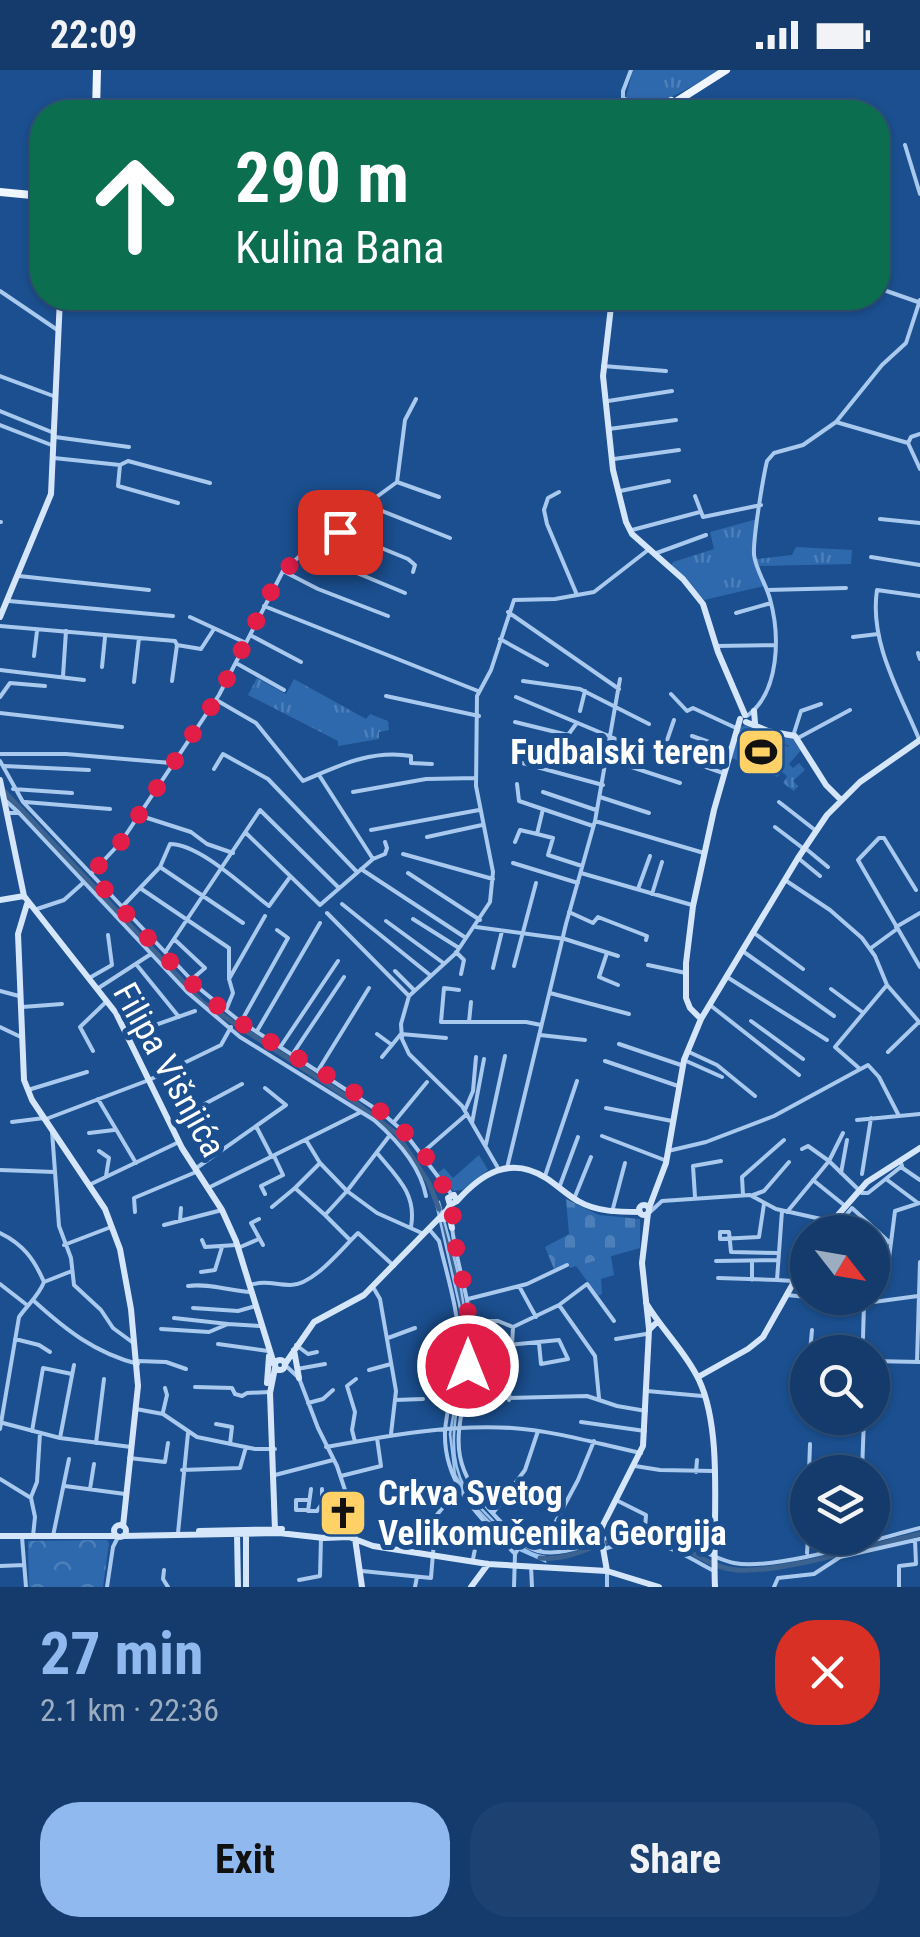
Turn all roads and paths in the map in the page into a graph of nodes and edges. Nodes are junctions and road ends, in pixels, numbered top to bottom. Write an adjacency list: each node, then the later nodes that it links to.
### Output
1 (97, 70): 5 (main road)
2 (631, 70): 6 (street)
3 (726, 70): 4 (main road)
4 (714, 78): 7 (main road); 8 (main road)
5 (96, 100)
6 (625, 100)
7 (672, 100)
8 (679, 100)
9 (905, 146): 11 (street)
10 (0, 192): 12 (main road)
11 (920, 194)
12 (30, 196)
13 (0, 291): 18 (street)
14 (890, 292): 15 (street)
15 (919, 301): 28 (street)
16 (58, 310): 18 (main road)
17 (610, 310): 19 (main road)
18 (56, 328): 23 (main road)
19 (603, 366): 20 (street); 25 (main road)
20 (666, 371)
21 (0, 376): 23 (street)
22 (672, 392): 25 (street)
23 (56, 398): 32 (main road)
24 (416, 399): 41 (street)
25 (606, 401): 30 (main road)
26 (0, 411): 32 (street)
27 (676, 420): 30 (street)
28 (836, 422): 33 (street); 49 (street)
29 (0, 425): 32 (street)
30 (610, 429): 37 (main road)
31 (920, 434): 33 (street)
32 (54, 438): 34 (street); 36 (main road)
33 (908, 443): 39 (street)
34 (129, 447)
35 (678, 450): 37 (street)
36 (54, 458): 38 (street); 63 (main road)
37 (612, 460): 43 (main road)
38 (120, 464): 42 (street); 47 (street)
39 (920, 469)
40 (669, 481): 43 (street)
41 (397, 482): 46 (street); 48 (street)
42 (210, 483)
43 (619, 491): 54 (main road)
44 (559, 492): 68 (street)
45 (694, 496): 50 (street)
46 (439, 497)
47 (178, 503)
48 (366, 504): 53 (street); 56 (street)
49 (761, 505): 50 (street); 66 (street)
50 (700, 512): 54 (street)
51 (880, 519): 52 (street)
52 (920, 523)
53 (334, 529): 57 (street); 62 (street)
54 (630, 530): 58 (main road)
55 (706, 535): 58 (street)
56 (450, 538)
57 (304, 551): 61 (street); 67 (street)
58 (651, 552): 68 (street); 92 (main road)
59 (871, 557): 60 (street)
60 (920, 564)
61 (284, 571): 72 (street); 76 (street)
62 (413, 572)
63 (16, 576): 65 (street); 70 (main road)
64 (846, 588): 66 (street)
65 (149, 590)
66 (767, 590): 71 (street)
67 (405, 593)
68 (577, 595): 73 (street)
69 (920, 596): 83 (street)
70 (5, 601): 75 (street); 77 (main road)
71 (771, 603): 74 (street); 91 (street)
72 (264, 606): 85 (street); 108 (street)
73 (508, 612): 88 (street); 106 (street)
74 (736, 614)
75 (174, 616)
76 (388, 616)
77 (0, 617)
78 (190, 617): 80 (street)
79 (0, 626): 81 (street)
80 (214, 628): 89 (street); 90 (street)
81 (37, 629): 82 (street); 93 (street)
82 (66, 632): 84 (street); 99 (street)
83 (878, 634): 86 (street); 132 (street)
84 (105, 635): 87 (street); 97 (street)
85 (250, 635): 89 (street); 94 (street)
86 (853, 637)
87 (139, 638): 90 (street); 104 (street)
88 (500, 639): 96 (street); 108 (street)
89 (246, 643): 95 (street)
90 (177, 645): 102 (street)
91 (775, 645): 92 (street); 117 (street)
92 (716, 646): 123 (main road)
93 (34, 656)
94 (301, 662)
95 (236, 663): 107 (street); 114 (street)
96 (547, 665)
97 (102, 667)
98 (0, 670): 99 (street)
99 (62, 676): 101 (street)
100 (620, 678): 106 (street)
101 (84, 680)
102 (172, 680)
103 (523, 681): 109 (street)
104 (134, 682)
105 (45, 686): 112 (street)
106 (620, 689): 116 (street)
107 (284, 690)
108 (478, 691): 121 (street)
109 (586, 691): 116 (street); 119 (street)
110 (670, 694): 128 (street)
111 (386, 696): 121 (street)
112 (0, 697)
113 (516, 697): 125 (street)
114 (216, 700): 140 (street); 144 (street)
115 (822, 704): 130 (street)
116 (617, 706): 126 (street); 131 (street)
117 (754, 710): 123 (main road)
118 (850, 710): 130 (street)
119 (580, 711)
120 (0, 713): 127 (street)
121 (479, 716): 147 (street)
122 (674, 720): 145 (street)
123 (747, 720): 128 (main road); 130 (main road)
124 (514, 722): 125 (street)
125 (576, 723): 131 (street)
126 (648, 724)
127 (122, 728)
128 (736, 730): 135 (main road)
129 (692, 736): 135 (street)
130 (795, 736): 157 (main road)
131 (611, 737): 133 (street); 137 (street)
132 (920, 741): 157 (main road)
133 (622, 742)
134 (571, 748): 137 (street)
135 (729, 750): 145 (main road)
136 (0, 754): 140 (street)
137 (607, 758): 148 (street); 150 (street)
138 (511, 760): 150 (street)
139 (1, 764): 143 (street); 146 (street)
140 (171, 764): 166 (street)
141 (432, 764): 144 (street)
142 (214, 769): 191 (street)
143 (89, 770)
144 (319, 774): 184 (street)
145 (723, 774): 180 (main road)
146 (2, 777): 151 (street); 155 (main road, Filipa Višnjića)
147 (476, 778): 152 (street); 162 (street)
148 (680, 783)
149 (517, 784): 161 (street)
150 (602, 785): 156 (street)
151 (13, 789): 154 (street); 158 (street)
152 (353, 792)
153 (544, 792): 163 (street)
154 (72, 793)
155 (3, 795): 164 (main road, Filipa Višnjića); 165 (street)
156 (600, 796): 163 (street); 167 (street)
157 (841, 800): 172 (main road)
158 (23, 802): 160 (street); 194 (street)
159 (779, 802): 172 (street)
160 (110, 809)
161 (543, 809): 168 (street); 174 (street)
162 (480, 810): 169 (street); 171 (street)
163 (597, 810): 168 (street)
164 (5, 812): 165 (street); 209 (main road, Filipa Višnjića)
165 (19, 812): 199 (street)
166 (138, 814): 179 (street); 194 (street)
167 (649, 814)
168 (594, 824): 180 (street); 187 (street)
169 (482, 826): 175 (street); 197 (street)
170 (775, 827): 178 (street)
171 (371, 830)
172 (816, 830): 178 (main road)
173 (246, 834): 179 (street); 196 (street); 203 (street)
174 (537, 834): 177 (street); 187 (street)
175 (427, 837)
176 (384, 842): 184 (street)
177 (515, 842)
178 (804, 848): 183 (main road); 189 (street)
179 (233, 853): 190 (street)
180 (704, 853): 211 (main road)
181 (402, 854): 197 (street)
182 (650, 856): 204 (street)
183 (798, 858): 195 (street); 198 (main road)
184 (373, 859): 191 (street)
185 (662, 862): 206 (street)
186 (512, 863): 201 (street)
187 (584, 866): 193 (street)
188 (160, 867): 190 (street); 202 (street); 207 (street)
189 (828, 867)
190 (222, 870): 196 (street); 207 (street)
191 (359, 871): 203 (street); 230 (street)
192 (408, 873): 220 (street)
193 (582, 873): 201 (street); 204 (street)
194 (91, 874): 212 (street)
195 (820, 876)
196 (290, 877): 203 (street)
197 (493, 879): 220 (street)
198 (785, 880): 227 (main road); 234 (street)
199 (83, 882): 209 (street); 239 (street)
200 (536, 883): 228 (street)
201 (578, 883): 213 (street)
202 (140, 888): 212 (street); 218 (street)
203 (339, 888)
204 (638, 890): 206 (street)
205 (916, 890): 224 (street)
206 (652, 894): 211 (street)
207 (204, 896): 218 (street); 221 (street)
208 (0, 900): 209 (main road)
209 (27, 903): 254 (main road, Filipa Višnjića); 268 (main road)
210 (342, 904): 252 (street)
211 (693, 906): 250 (main road)
212 (122, 908): 237 (street)
213 (569, 912): 232 (street); 233 (street)
214 (327, 913): 267 (street)
215 (920, 913): 224 (street)
216 (265, 916): 256 (street)
217 (413, 919): 235 (street)
218 (188, 920): 231 (street); 256 (street)
219 (386, 920): 243 (street)
220 (480, 920): 223 (street)
221 (243, 923)
222 (320, 923): 290 (street)
223 (476, 927): 226 (street); 230 (street)
224 (897, 928): 234 (street); 246 (street)
225 (278, 930): 284 (street)
226 (502, 931): 228 (street); 247 (street)
227 (754, 932): 236 (main road); 248 (street)
228 (523, 934): 232 (street); 244 (street)
229 (108, 935): 254 (street)
230 (467, 939): 235 (street)
231 (174, 940): 237 (street); 257 (street)
232 (562, 940): 238 (street); 266 (street)
233 (646, 940)
234 (870, 948): 259 (street)
235 (458, 950): 243 (street); 251 (street)
236 (743, 951): 255 (main road); 281 (street)
237 (165, 952): 257 (street)
238 (607, 953): 240 (street); 258 (street)
239 (151, 954): 242 (street); 289 (street)
240 (618, 956)
241 (338, 961): 302 (street)
242 (136, 964): 261 (street); 280 (street)
243 (444, 964): 252 (street)
244 (514, 966)
245 (648, 966): 250 (street)
246 (920, 967)
247 (493, 968)
248 (804, 969)
249 (395, 971): 263 (street)
250 (686, 972): 282 (main road)
251 (461, 974)
252 (430, 975): 263 (street)
253 (344, 977): 305 (street)
254 (88, 978): 261 (main road, Filipa Višnjića)
255 (726, 978): 272 (main road); 298 (street)
256 (230, 979): 276 (street)
257 (191, 980): 276 (street)
258 (618, 984)
259 (887, 985): 277 (street); 279 (street)
260 (369, 988): 315 (street)
261 (97, 989): 269 (main road, Filipa Višnjića)
262 (831, 989): 277 (street)
263 (414, 990): 267 (street)
264 (459, 990): 285 (street)
265 (0, 991): 268 (street)
266 (550, 993): 278 (street); 287 (street)
267 (409, 996): 292 (street)
268 (21, 997): 273 (main road)
269 (107, 1001): 293 (main road, Filipa Višnjića); 303 (street)
270 (471, 1002): 285 (street)
271 (62, 1004): 273 (street)
272 (710, 1004): 282 (main road); 306 (street)
273 (22, 1008): 295 (main road)
274 (920, 1008): 279 (street)
275 (195, 1011): 280 (street)
276 (225, 1011): 284 (street)
277 (862, 1012): 314 (street)
278 (629, 1014)
279 (912, 1014): 286 (street)
280 (179, 1016): 293 (street)
281 (834, 1016)
282 (701, 1019): 311 (main road)
283 (751, 1020): 299 (street)
284 (241, 1022): 290 (street)
285 (469, 1022): 287 (street)
286 (920, 1022): 304 (street)
287 (542, 1025): 294 (street)
288 (0, 1027): 295 (street)
289 (231, 1027): 319 (street); 329 (street)
290 (257, 1032): 302 (street)
291 (376, 1034): 301 (street)
292 (402, 1034): 296 (street); 301 (street); 330 (street)
293 (127, 1035): 319 (main road, Filipa Višnjića)
294 (540, 1035): 297 (street); 370 (street)
295 (22, 1038): 325 (main road)
296 (446, 1038)
297 (585, 1040)
298 (827, 1040)
299 (782, 1043): 306 (street); 312 (street)
300 (619, 1044): 311 (street)
301 (392, 1045): 309 (street)
302 (281, 1046): 305 (street)
303 (93, 1050)
304 (888, 1052)
305 (293, 1054): 315 (street)
306 (772, 1054): 317 (street)
307 (476, 1056): 330 (street)
308 (505, 1056): 353 (street)
309 (382, 1057)
310 (484, 1059): 339 (street)
311 (685, 1059): 318 (street); 323 (main road); 326 (street)
312 (803, 1059)
313 (605, 1061): 323 (street)
314 (860, 1068): 332 (street); 357 (street)
315 (318, 1070): 338 (street)
316 (87, 1072): 325 (street)
317 (799, 1075)
318 (722, 1077)
319 (149, 1080): 327 (street); 340 (main road, Filipa Višnjića)
320 (577, 1081): 377 (street)
321 (426, 1082): 338 (street)
322 (242, 1084): 340 (street)
323 (678, 1086): 336 (main road)
324 (265, 1088): 341 (street)
325 (28, 1090): 333 (main road)
326 (756, 1096)
327 (98, 1099): 333 (street); 342 (street)
328 (606, 1108): 336 (street)
329 (361, 1112): 346 (street); 349 (street)
330 (466, 1112): 339 (street); 359 (street)
331 (920, 1114): 332 (street)
332 (898, 1116): 334 (street)
333 (44, 1118): 337 (street); 343 (main road)
334 (871, 1118): 335 (street); 375 (street)
335 (858, 1120)
336 (672, 1121): 357 (main road)
337 (12, 1122)
338 (394, 1122): 359 (street)
339 (472, 1122): 353 (street)
340 (170, 1123): 352 (main road, Filipa Višnjića)
341 (256, 1126): 360 (street); 372 (street)
342 (116, 1130): 344 (street); 365 (street)
343 (52, 1131): 373 (street); 381 (main road)
344 (89, 1133)
345 (843, 1133): 364 (street)
346 (390, 1134): 358 (street); 390 (street)
347 (602, 1136): 362 (street)
348 (578, 1137): 383 (street)
349 (306, 1140): 360 (street); 367 (street)
350 (784, 1140): 389 (street)
351 (847, 1140): 374 (street)
352 (179, 1142): 365 (street); 372 (main road, Filipa Višnjića)
353 (486, 1145): 370 (street)
354 (920, 1148): 368 (main road)
355 (802, 1149): 364 (street)
356 (99, 1151): 376 (street)
357 (668, 1151): 362 (main road)
358 (376, 1152): 386 (street); 412 (street)
359 (421, 1154): 393 (street)
360 (273, 1156): 384 (street); 388 (street)
361 (591, 1157): 391 (street)
362 (667, 1161): 387 (main road)
363 (721, 1161): 392 (street)
364 (828, 1161): 374 (street); 379 (street)
365 (136, 1162): 376 (street)
366 (789, 1162): 389 (street)
367 (320, 1163): 382 (street); 386 (street)
368 (899, 1163): 378 (street); 380 (street); 385 (main road)
369 (625, 1164): 403 (street)
370 (502, 1168): 377 (main road); 393 (main road)
371 (0, 1170): 373 (street)
372 (195, 1171): 384 (main road, Filipa Višnjića); 402 (street)
373 (56, 1172): 417 (street)
374 (841, 1173): 385 (street)
375 (862, 1174)
376 (106, 1177): 381 (street)
377 (545, 1178): 383 (main road)
378 (886, 1179): 385 (street); 394 (street)
379 (814, 1180): 396 (street); 401 (street)
380 (920, 1180)
381 (89, 1185): 411 (main road)
382 (295, 1188): 398 (street); 404 (street)
383 (559, 1188): 391 (main road)
384 (207, 1189): 400 (main road, Filipa Višnjića)
385 (858, 1190): 396 (main road)
386 (347, 1191): 404 (street); 412 (street)
387 (656, 1192): 399 (main road); 399 (main road)
388 (265, 1194)
389 (747, 1195): 392 (street); 395 (street)
390 (426, 1196)
391 (574, 1199): 403 (main road)
392 (695, 1199): 399 (street)
393 (452, 1201): 408 (main road)
394 (919, 1203): 420 (street)
395 (764, 1204): 401 (street); 421 (street)
396 (844, 1206): 406 (main road)
397 (180, 1208): 409 (street)
398 (272, 1208)
399 (648, 1208): 403 (main road); 447 (main road)
400 (222, 1210): 409 (street, Filipa Višnjića); 418 (main road, Filipa Višnjića)
401 (785, 1211): 405 (street); 421 (street)
402 (135, 1212)
403 (612, 1212)
404 (325, 1215): 416 (street)
405 (807, 1215)
406 (838, 1215)
407 (259, 1218): 418 (street)
408 (448, 1219): 413 (main road); 444 (street)
409 (180, 1221): 410 (street, Filipa Višnjića)
410 (164, 1225)
411 (114, 1226): 417 (street); 470 (main road)
412 (411, 1227): 413 (street)
413 (430, 1229): 427 (main road); 511 (street)
414 (0, 1232): 434 (street)
415 (202, 1240): 419 (street)
416 (350, 1240): 427 (street); 439 (street)
417 (64, 1244): 428 (street)
418 (238, 1246): 419 (street); 439 (main road, Filipa Višnjića)
419 (222, 1247): 429 (street)
420 (890, 1250)
421 (778, 1252): 423 (street)
422 (752, 1260): 423 (street); 424 (street); 431 (street)
423 (778, 1260): 432 (street)
424 (716, 1261)
425 (920, 1262): 443 (street)
426 (567, 1265): 437 (street)
427 (394, 1266): 438 (main road)
428 (72, 1271): 434 (street); 470 (street)
429 (202, 1272)
430 (718, 1278): 431 (street)
431 (752, 1280): 432 (street)
432 (777, 1280): 433 (street)
433 (790, 1281)
434 (44, 1282): 446 (street)
435 (0, 1284): 448 (street)
436 (188, 1286): 439 (street)
437 (520, 1286): 444 (street); 453 (street)
438 (373, 1288): 465 (street); 473 (main road)
439 (251, 1289): 449 (main road, Filipa Višnjića)
440 (790, 1289): 441 (main road)
441 (787, 1295): 442 (street); 488 (main road)
442 (790, 1295)
443 (918, 1296): 445 (street); 478 (street)
444 (466, 1299): 454 (street)
445 (890, 1300)
446 (34, 1302): 448 (street); 479 (street)
447 (646, 1303): 456 (main road); 463 (main road)
448 (26, 1306): 466 (street)
449 (256, 1306): 451 (street); 458 (main road, Filipa Višnjića)
450 (559, 1306): 453 (street); 455 (street); 499 (street)
451 (193, 1308)
452 (174, 1318): 457 (street)
453 (536, 1318): 459 (street)
454 (469, 1321): 459 (street); 468 (street)
455 (614, 1322)
456 (658, 1322): 463 (main road); 488 (main road)
457 (228, 1324): 458 (street); 461 (street)
458 (262, 1326): 474 (main road, Filipa Višnjića)
459 (513, 1326): 472 (street)
460 (415, 1328): 465 (street)
461 (161, 1329)
462 (812, 1330): 464 (street)
463 (649, 1332): 467 (street); 494 (main road)
464 (812, 1335)
465 (387, 1338): 481 (street)
466 (14, 1339): 475 (street); 497 (street)
467 (616, 1339)
468 (472, 1340): 472 (street); 501 (street)
469 (539, 1342): 469 (street); 472 (street)
470 (135, 1344): 479 (main road)
471 (218, 1344): 474 (street)
472 (512, 1344): 503 (street)
473 (294, 1349): 476 (street); 483 (main road); 487 (main road)
474 (269, 1350): 483 (main road); 495 (main road)
475 (50, 1352)
476 (317, 1352)
477 (890, 1362): 478 (street)
478 (918, 1362)
479 (137, 1363): 484 (street); 505 (main road)
480 (324, 1364): 487 (street)
481 (392, 1364): 485 (street); 502 (street)
482 (74, 1365): 486 (street)
483 (280, 1365): 487 (street); 495 (main road); 531 (main road)
484 (186, 1370)
485 (369, 1370)
486 (72, 1374): 513 (street); 519 (street)
487 (297, 1374): 504 (street)
488 (698, 1376): 498 (main road)
489 (104, 1379): 523 (street)
490 (356, 1380): 522 (street)
491 (195, 1387): 495 (street)
492 (164, 1388): 507 (street)
493 (333, 1390): 504 (street)
494 (647, 1391): 498 (street); 506 (main road)
495 (270, 1392): 531 (main road)
496 (0, 1396): 497 (street)
497 (8, 1397): 510 (street)
498 (706, 1397): 542 (main road)
499 (599, 1398): 503 (street); 506 (street)
500 (423, 1399): 502 (street)
501 (463, 1399): 503 (street); 512 (street)
502 (395, 1400): 518 (street)
503 (510, 1400)
504 (308, 1402): 529 (street)
505 (136, 1410): 507 (street); 530 (main road)
506 (646, 1411): 515 (main road)
507 (163, 1414): 517 (street)
508 (581, 1422): 515 (street)
509 (216, 1424): 525 (street)
510 (1, 1426): 513 (street)
511 (446, 1430): 512 (street); 518 (street); 548 (street)
512 (457, 1430): 514 (street); 559 (street)
513 (32, 1431): 516 (street)
514 (538, 1431): 521 (street); 559 (street)
515 (645, 1431): 532 (main road)
516 (40, 1433): 519 (street); 553 (street)
517 (188, 1433): 525 (street); 541 (street)
518 (391, 1435): 520 (street)
519 (60, 1438): 523 (street)
520 (377, 1438): 522 (street); 545 (street)
521 (594, 1440): 532 (street); 582 (street)
522 (355, 1442): 527 (street)
523 (96, 1443): 530 (street)
524 (168, 1443): 534 (street)
525 (230, 1444): 528 (street)
526 (810, 1444): 533 (street)
527 (336, 1445): 529 (street); 539 (street)
528 (246, 1447): 531 (street); 541 (street)
529 (326, 1447): 536 (street)
530 (130, 1448): 534 (main road)
531 (274, 1449): 544 (main road)
532 (641, 1453): 540 (main road)
533 (810, 1455)
534 (130, 1458): 552 (main road)
535 (69, 1459): 547 (street)
536 (333, 1460): 539 (street); 544 (street)
537 (697, 1460): 543 (street)
538 (94, 1464): 550 (street)
539 (337, 1466): 545 (street)
540 (635, 1466): 543 (street); 555 (main road)
541 (182, 1470): 565 (street)
542 (713, 1471): 543 (street); 587 (main road)
543 (696, 1472)
544 (274, 1476): 560 (main road)
545 (341, 1476): 556 (street)
546 (0, 1480): 553 (street)
547 (66, 1486): 550 (street); 569 (street)
548 (457, 1487): 583 (street); 586 (street)
549 (311, 1488): 554 (street)
550 (90, 1489): 552 (street)
551 (322, 1489): 557 (street)
552 (125, 1494): 563 (main road)
553 (30, 1498): 568 (street)
554 (308, 1500): 558 (street); 558 (street)
555 (616, 1500): 562 (street); 575 (main road)
556 (350, 1502): 557 (street); 571 (street)
557 (322, 1504): 558 (street)
558 (308, 1510)
559 (493, 1514): 578 (street)
560 (274, 1528): 564 (main road); 570 (main road); 570 (main road)
561 (920, 1528): 572 (street)
562 (645, 1530): 575 (street); 587 (street)
563 (120, 1531): 565 (main road); 569 (main road); 601 (street)
564 (242, 1532): 565 (main road); 603 (main road); 604 (main road)
565 (178, 1534)
566 (0, 1536): 567 (main road)
567 (22, 1536): 568 (main road); 590 (street)
568 (33, 1536): 569 (main road)
569 (53, 1536)
570 (307, 1536): 573 (main road)
571 (352, 1537): 573 (main road); 577 (main road); 580 (main road)
572 (890, 1537)
573 (321, 1538): 599 (street)
574 (477, 1539): 588 (street)
575 (600, 1539): 581 (main road); 582 (street)
576 (918, 1540): 579 (street); 614 (street)
577 (364, 1544): 580 (main road); 586 (main road)
578 (522, 1544): 582 (street); 583 (street)
579 (890, 1544)
580 (357, 1549): 596 (main road)
581 (604, 1549): 595 (street); 597 (main road)
582 (540, 1552)
583 (515, 1553): 592 (street)
584 (803, 1555): 587 (street)
585 (837, 1555): 613 (street)
586 (434, 1556): 588 (main road); 598 (street)
587 (714, 1556): 595 (main road)
588 (472, 1561): 589 (main road)
589 (488, 1564): 592 (main road); 607 (main road)
590 (24, 1565): 591 (street); 600 (street)
591 (0, 1566)
592 (513, 1566): 593 (main road); 608 (street)
593 (531, 1566): 597 (main road); 609 (street)
594 (164, 1570): 602 (street)
595 (714, 1570): 612 (main road)
596 (360, 1571): 598 (street); 605 (main road)
597 (607, 1572): 610 (street); 611 (main road)
598 (417, 1577): 606 (street)
599 (300, 1580)
600 (26, 1587)
601 (107, 1587)
602 (168, 1587)
603 (238, 1587)
604 (246, 1587)
605 (362, 1587)
606 (415, 1587)
607 (471, 1587)
608 (514, 1587)
609 (532, 1587)
610 (607, 1587)
611 (659, 1587)
612 (715, 1587)
613 (774, 1587)
614 (898, 1587)

